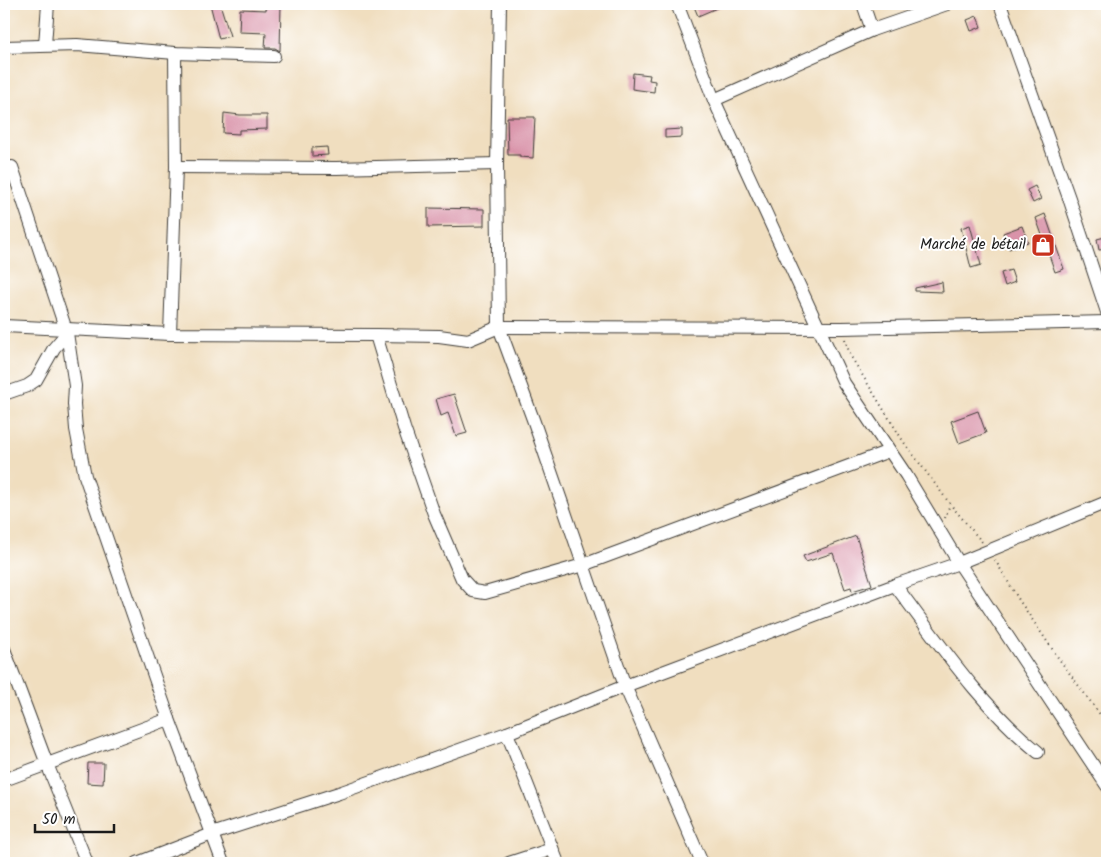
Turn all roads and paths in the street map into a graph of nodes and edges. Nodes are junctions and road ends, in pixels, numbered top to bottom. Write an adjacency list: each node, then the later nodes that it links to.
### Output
1 (48, 4): 8 (street)
2 (500, 4): 13 (street)
3 (677, 4): 12 (street)
4 (863, 4): 7 (street)
5 (947, 4): 7 (street)
6 (1000, 4): 16 (street)
7 (872, 30): 12 (street)
8 (45, 45): 9 (street); 10 (street)
9 (4, 47)
10 (175, 53): 11 (street); 15 (street)
11 (274, 56)
12 (714, 100): 20 (street)
13 (497, 164): 15 (street); 19 (street)
14 (12, 167): 22 (street)
15 (176, 167): 23 (street)
16 (1107, 312)
17 (1107, 322): 21 (street)
18 (4, 326): 22 (street)
19 (499, 327): 20 (street); 24 (street); 30 (street)
20 (820, 328): 21 (street); 26 (street)
21 (842, 328): 28 (path)
22 (66, 330): 23 (street); 25 (street); 34 (street)
23 (170, 334): 24 (street)
24 (376, 335): 30 (street)
25 (4, 394)
26 (890, 451): 29 (street); 30 (street)
27 (1107, 502): 28 (street)
28 (989, 550): 29 (street); 35 (path)
29 (958, 563): 31 (street); 40 (street)
30 (583, 565): 33 (street)
31 (895, 585): 33 (street); 37 (street)
32 (4, 649): 38 (street)
33 (625, 686): 36 (street); 48 (street)
34 (169, 719): 38 (street); 41 (street)
35 (1107, 724)
36 (507, 733): 41 (street); 42 (street)
37 (1038, 752)
38 (46, 764): 39 (street); 43 (street)
39 (4, 780)
40 (1107, 786)
41 (212, 834): 44 (street); 45 (street)
42 (552, 849): 46 (street); 47 (street)
43 (87, 863)
44 (138, 863)
45 (223, 863)
46 (509, 863)
47 (558, 863)
48 (702, 863)

